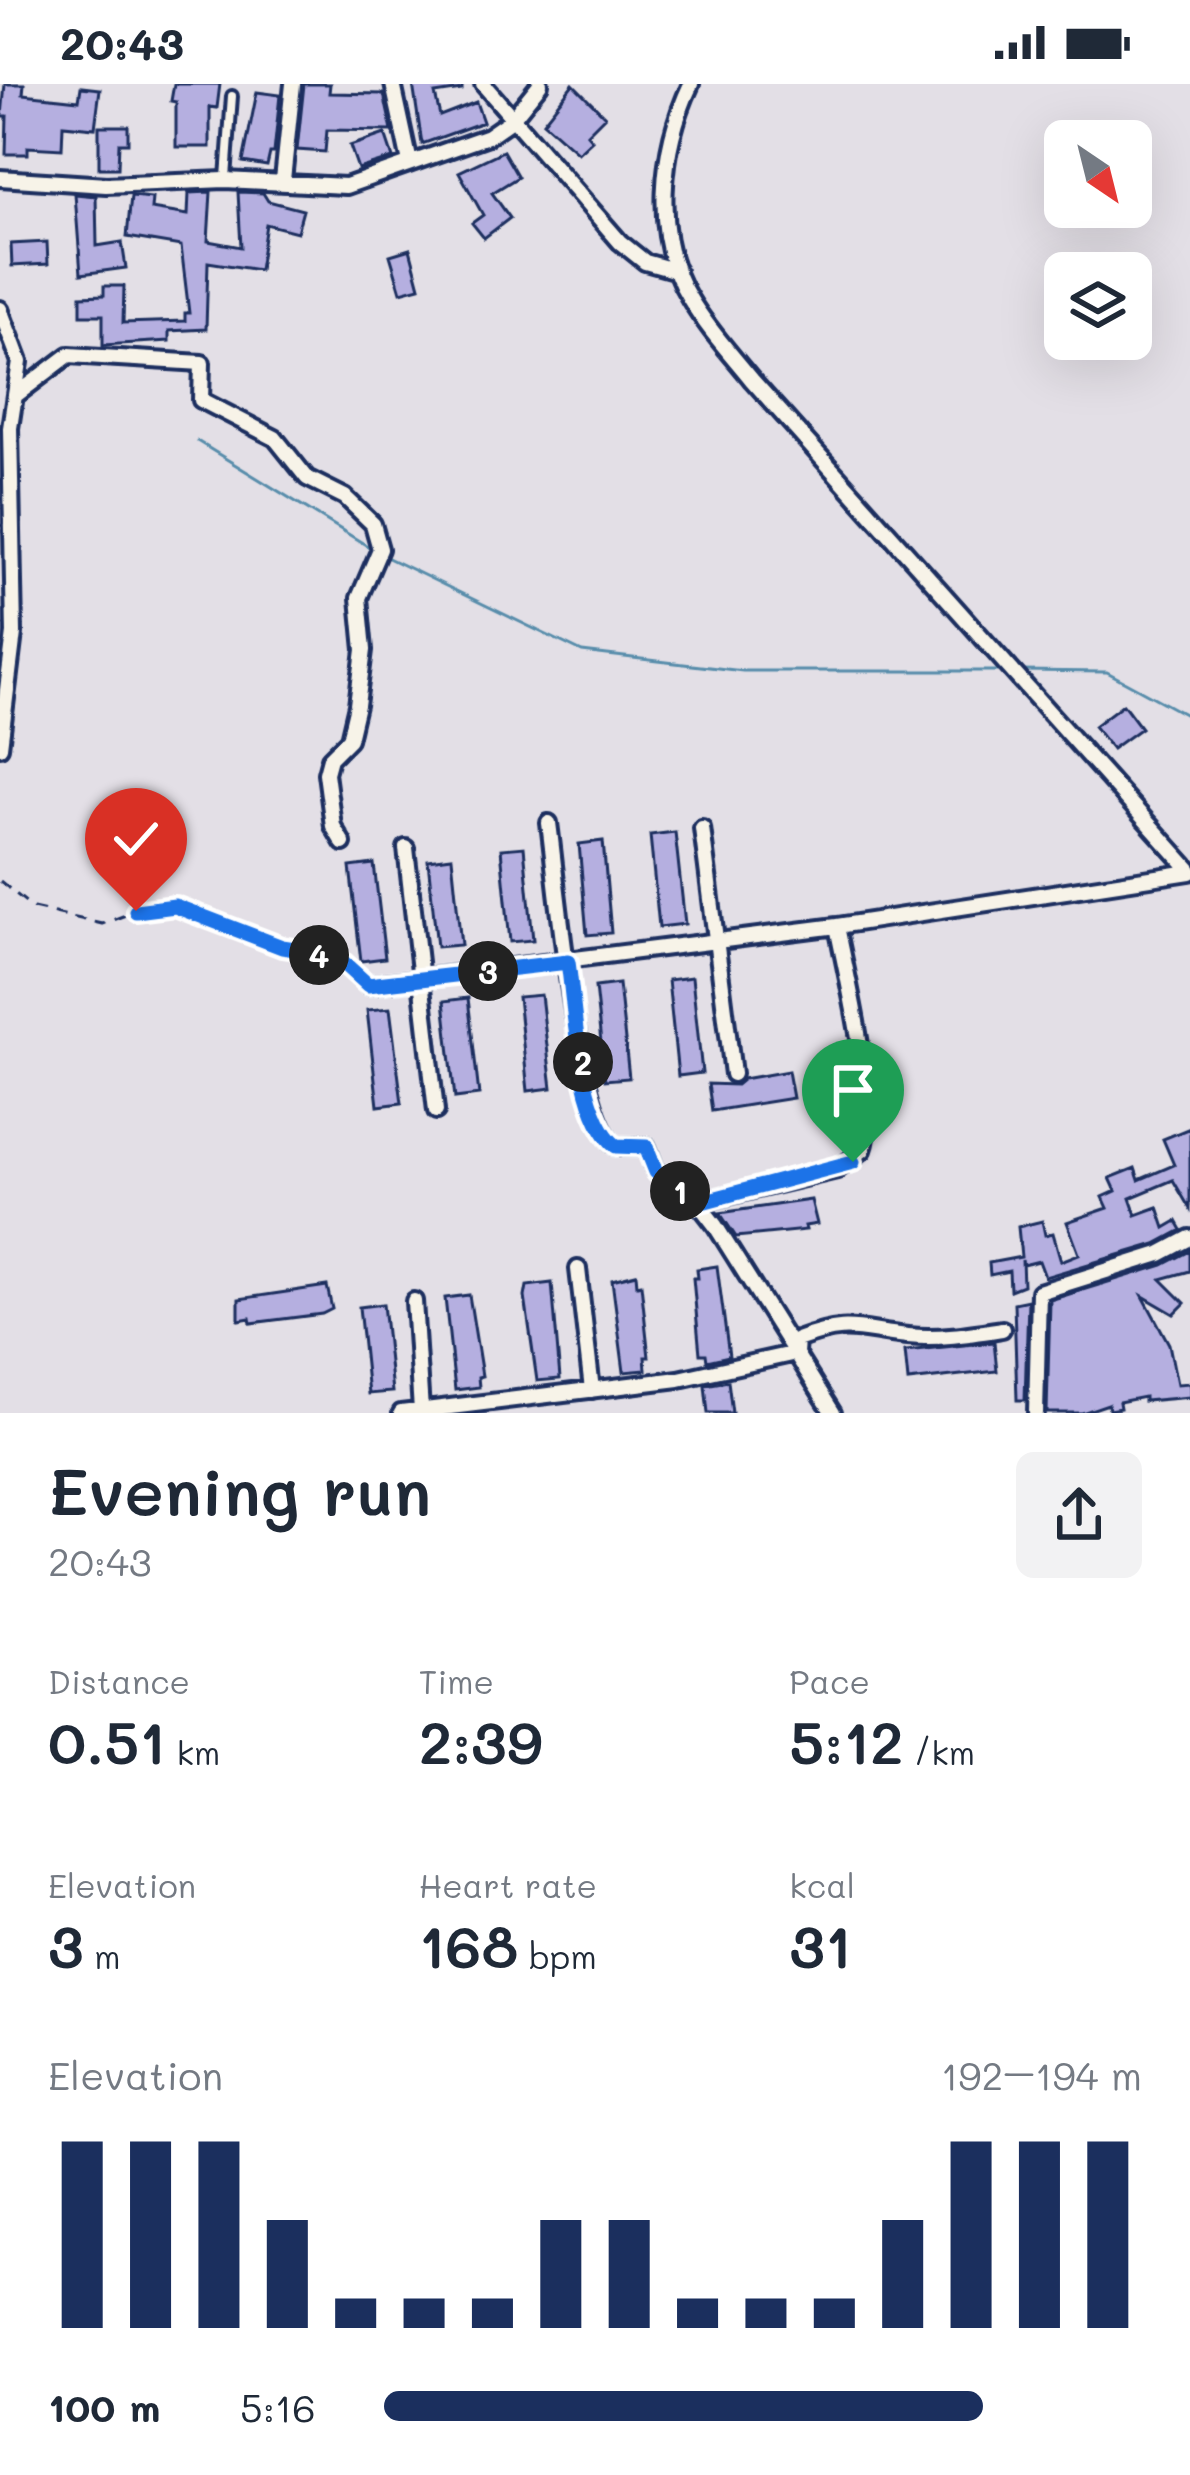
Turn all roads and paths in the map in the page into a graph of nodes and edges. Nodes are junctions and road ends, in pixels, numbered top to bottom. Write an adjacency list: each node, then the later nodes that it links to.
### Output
1 (293, 84): 11 (street)
2 (393, 84): 8 (street)
3 (483, 84): 7 (street)
4 (540, 84): 7 (street)
5 (691, 84): 12 (street)
6 (232, 96): 10 (lane)
7 (512, 120): 8 (street); 12 (street)
8 (410, 163): 11 (street)
9 (0, 178): 10 (street)
10 (226, 180): 11 (street)
11 (283, 180)
12 (671, 266): 21 (street)
13 (0, 309): 14 (street)
14 (14, 396): 15 (street); 19 (street)
15 (5, 428): 16 (street)
16 (0, 747)
17 (549, 823): 25 (street)
18 (702, 828): 24 (street)
19 (343, 843)
20 (406, 848): 26 (street)
21 (1190, 871): 23 (street)
22 (0, 881): 27 (path)
23 (837, 926): 24 (street); 30 (street)
24 (716, 941): 25 (street); 28 (street)
25 (568, 962): 26 (street); 30 (street)
26 (421, 979): 27 (street); 29 (street)
27 (368, 985)
28 (733, 1074)
29 (436, 1111)
30 (698, 1203): 35 (street)
31 (1190, 1238): 42 (street)
32 (578, 1269): 36 (street)
33 (414, 1301): 38 (street)
34 (1002, 1329): 35 (street)
35 (796, 1354): 36 (street); 41 (street)
36 (592, 1390): 37 (street)
37 (542, 1396): 38 (street); 40 (street)
38 (421, 1411): 39 (street)
39 (401, 1413)
40 (544, 1413)
41 (833, 1413)
42 (1036, 1413)

